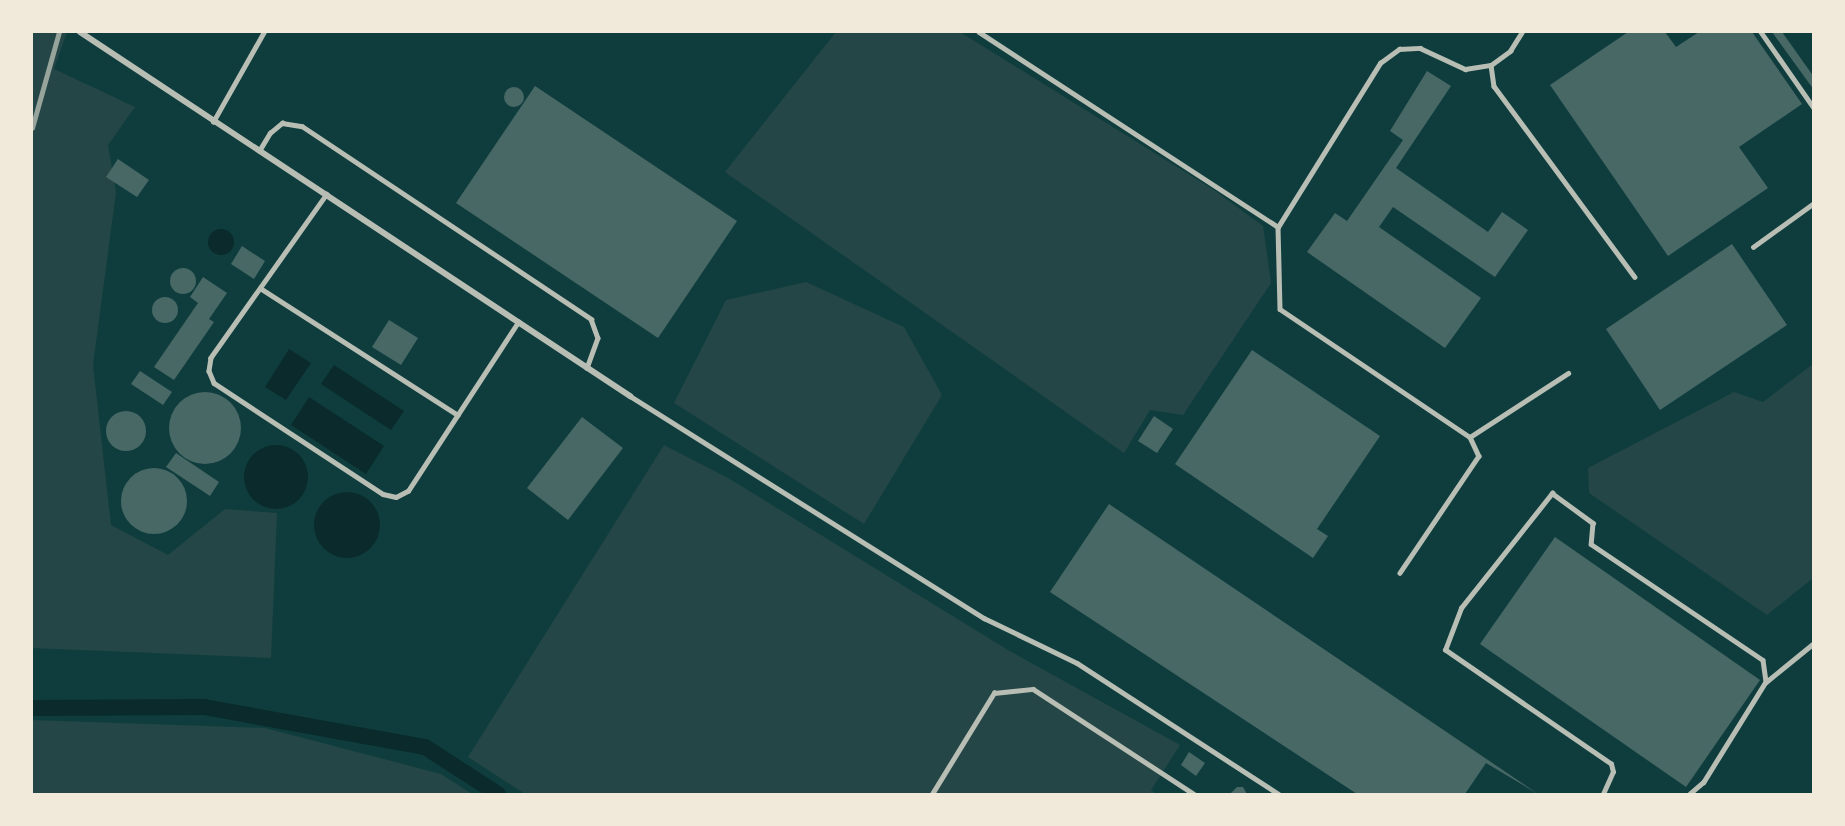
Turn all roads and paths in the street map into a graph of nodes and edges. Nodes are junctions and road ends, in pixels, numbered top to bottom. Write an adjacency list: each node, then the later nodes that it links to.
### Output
1 (80, 32): 8 (street)
2 (264, 32): 8 (lane)
3 (979, 32): 12 (lane)
4 (1522, 32): 6 (lane)
5 (1761, 32): 7 (lane)
6 (1491, 65): 12 (lane); 14 (lane)
7 (1814, 108)
8 (213, 122): 9 (street)
9 (259, 151): 10 (street); 17 (lane)
10 (327, 194): 15 (lane); 16 (street)
11 (1814, 203): 13 (lane)
12 (1278, 227): 21 (lane)
13 (1753, 247)
14 (1635, 277)
15 (261, 288): 20 (lane); 20 (lane)
16 (518, 322): 17 (street); 20 (lane)
17 (586, 368): 19 (street)
18 (1568, 373): 21 (lane)
19 (630, 396): 25 (lane)
20 (458, 415)
21 (1470, 437): 22 (lane)
22 (1400, 573)
23 (1814, 643): 24 (lane)
24 (1766, 682): 30 (lane); 31 (lane)
25 (1270, 789): 28 (lane); 29 (lane)
26 (932, 795): 27 (lane)
27 (1194, 795)
28 (1266, 795)
29 (1279, 795)
30 (1603, 795)
31 (1690, 795)

